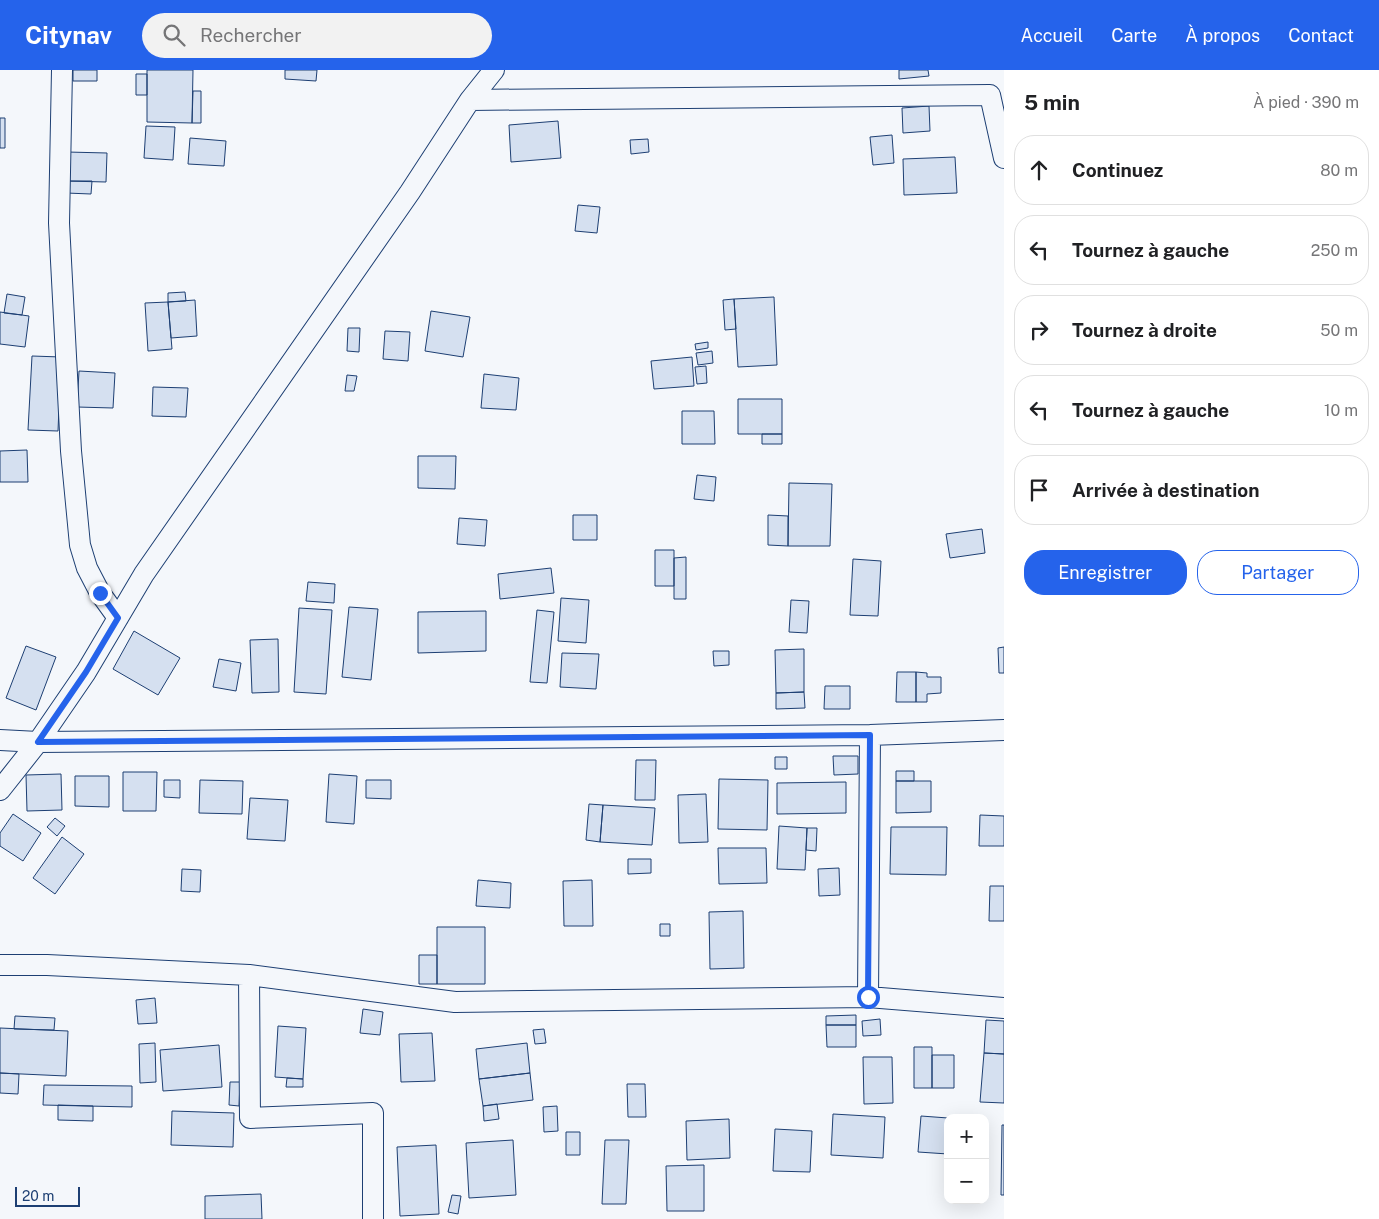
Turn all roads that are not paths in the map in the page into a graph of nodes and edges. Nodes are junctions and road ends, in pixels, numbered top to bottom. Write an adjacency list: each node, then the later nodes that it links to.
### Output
1 (62, 70): 5 (street)
2 (494, 70): 3 (street)
3 (470, 100): 4 (street); 5 (street)
4 (1004, 158)
5 (118, 618): 9 (street)
6 (1004, 730): 7 (street)
7 (870, 735): 9 (street); 13 (street)
8 (0, 740): 9 (street)
9 (38, 742): 10 (street)
10 (0, 790)
11 (0, 966): 12 (street)
12 (249, 975): 13 (street); 15 (street)
13 (868, 997): 14 (street)
14 (1004, 1008)
15 (373, 1219)

